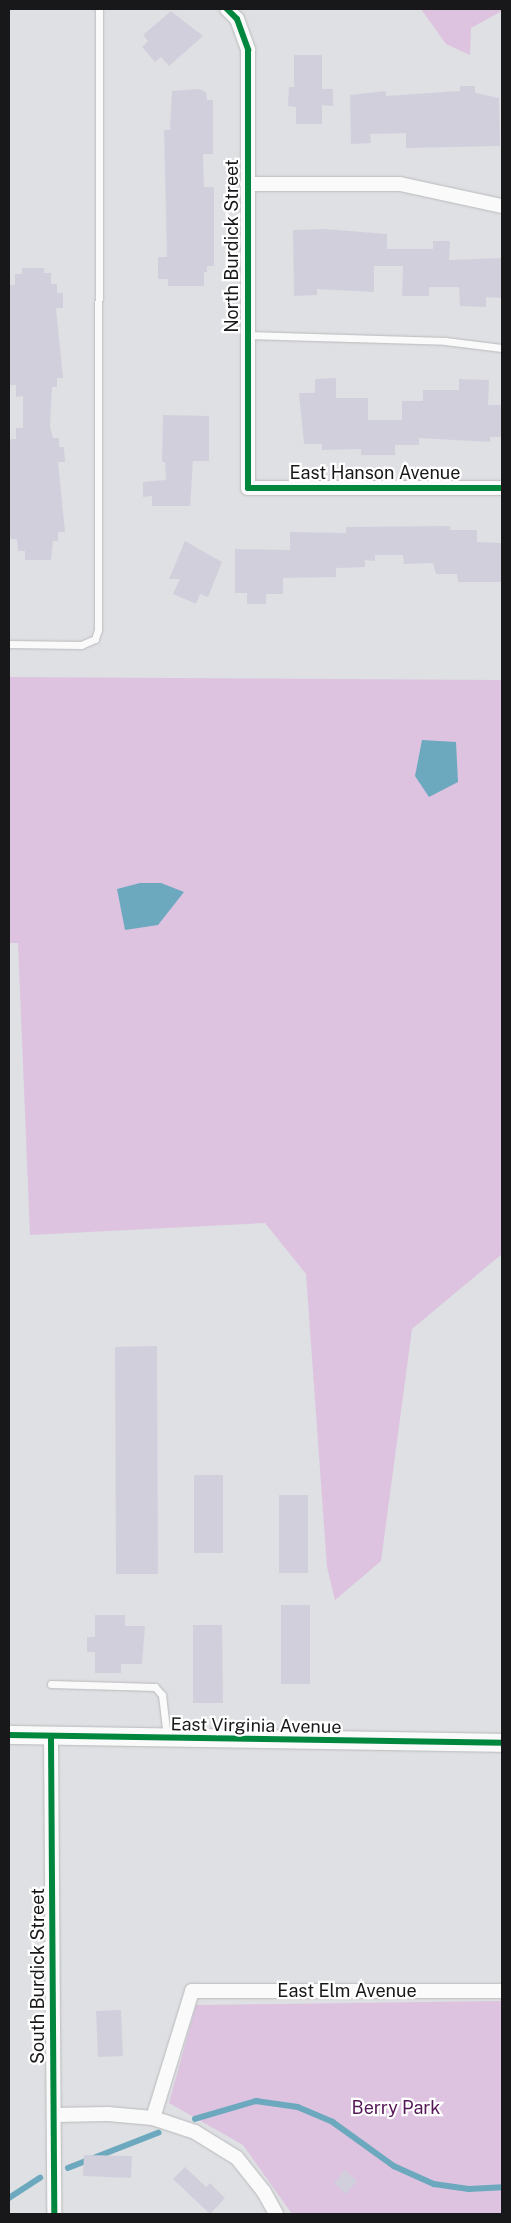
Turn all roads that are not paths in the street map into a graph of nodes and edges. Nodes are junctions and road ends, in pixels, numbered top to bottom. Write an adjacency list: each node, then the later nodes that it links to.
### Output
1 (99, 9): 9 (lane)
2 (227, 9): 3 (street, North Burdick Street)
3 (247, 184): 4 (street); 5 (street, North Burdick Street)
4 (502, 206)
5 (247, 335): 6 (lane); 7 (street, North Burdick Street)
6 (502, 348)
7 (248, 488): 8 (street, East Hanson Avenue)
8 (502, 488)
9 (9, 644)
10 (51, 1684): 13 (lane)
11 (9, 1735): 12 (street, East Virginia Avenue)
12 (51, 1738): 13 (street, East Virginia Avenue); 16 (street, South Burdick Street)
13 (167, 1740): 14 (street, East Virginia Avenue)
14 (502, 1743)
15 (502, 1991): 17 (street, East Elm Avenue)
16 (54, 2115): 17 (street); 18 (street, South Burdick Street)
17 (152, 2118): 19 (street)
18 (54, 2214)
19 (276, 2214)

